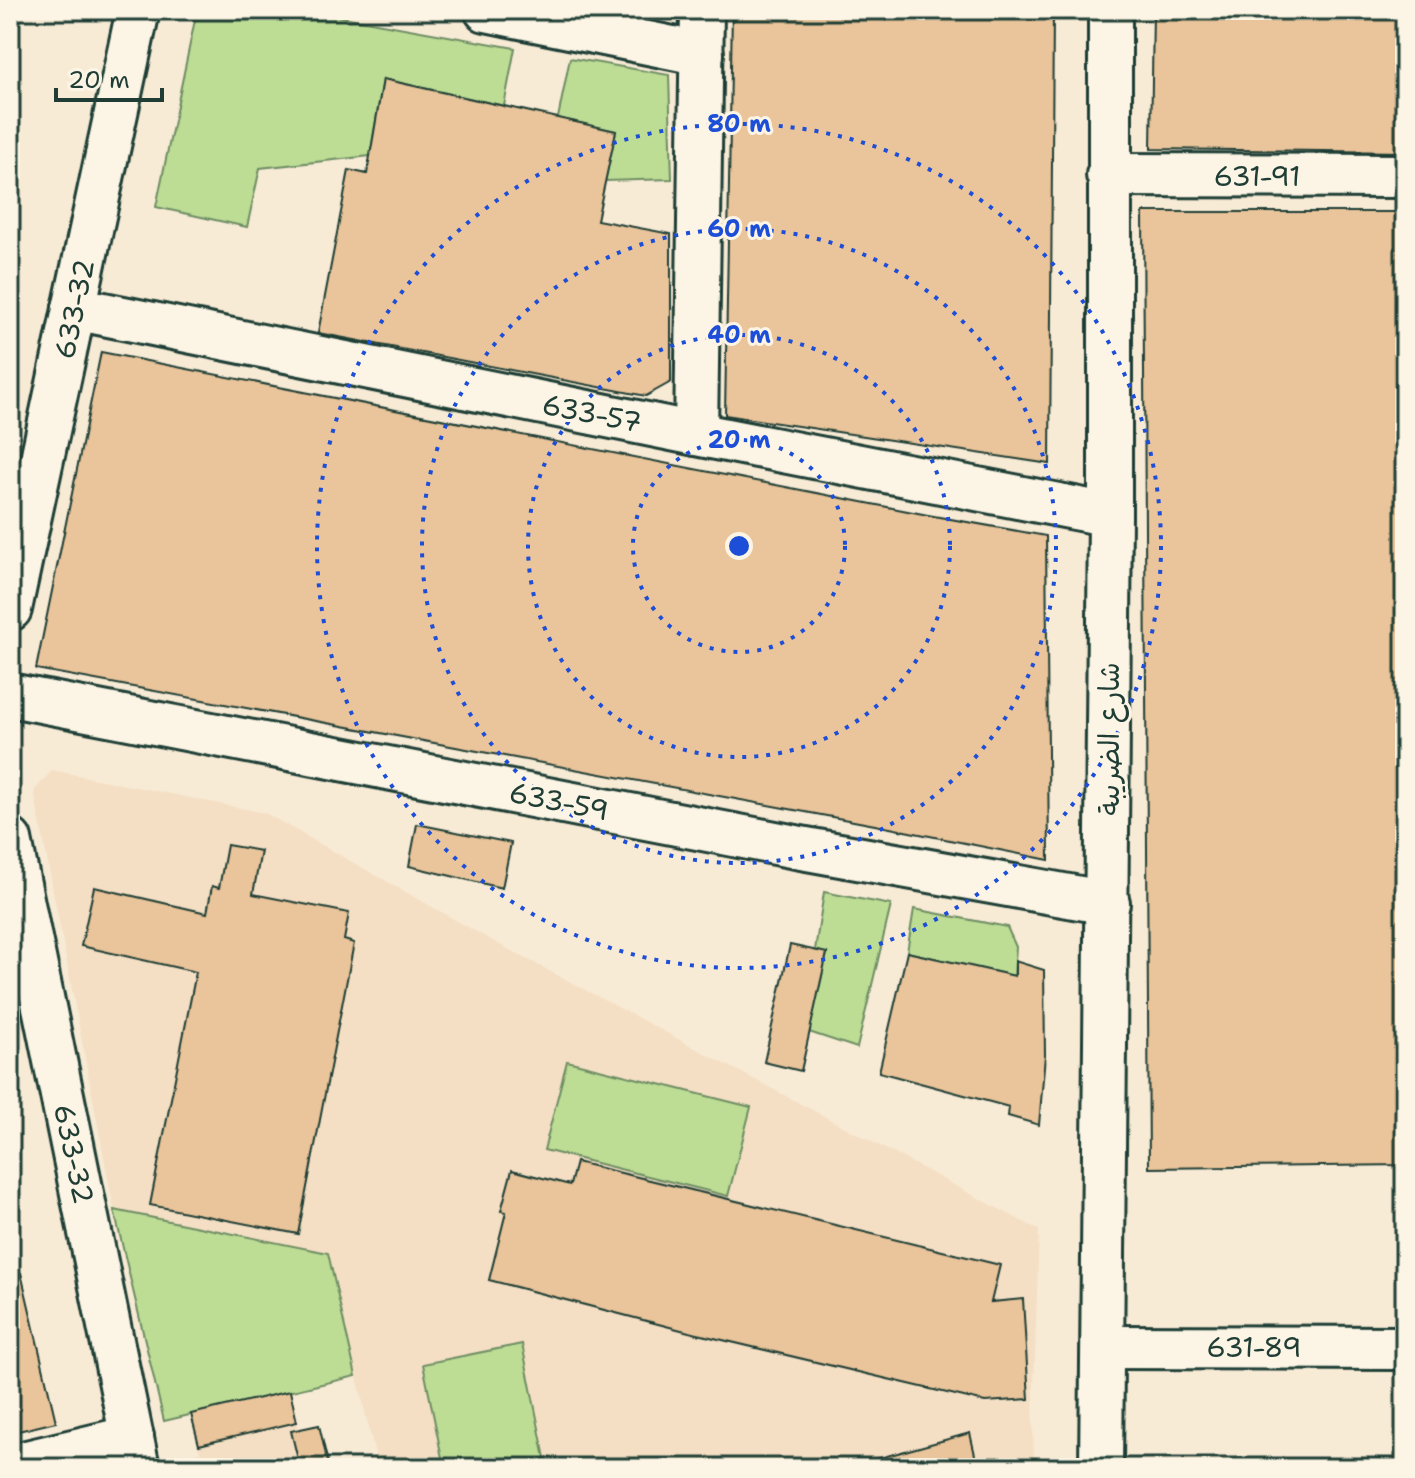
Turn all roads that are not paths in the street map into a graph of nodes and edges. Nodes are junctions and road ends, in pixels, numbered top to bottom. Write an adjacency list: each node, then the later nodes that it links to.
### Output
1 (138, 10): 8 (street, 633-32)
2 (486, 10): 5 (street)
3 (702, 10): 5 (street)
4 (1110, 10): 6 (street, شارع الضريبة)
5 (702, 54): 9 (street)
6 (1108, 175): 7 (street, 631-91); 10 (street, شارع الضريبة)
7 (1405, 176)
8 (74, 308): 9 (street, 633-57); 11 (street, 633-32)
9 (696, 434): 10 (street, 633-57)
10 (1110, 515): 14 (street, شارع الضريبة)
11 (10, 609)
12 (10, 695): 14 (street, 633-59)
13 (10, 840): 17 (street, 633-32)
14 (1108, 903): 15 (street, شارع الضريبة)
15 (1103, 1347): 16 (street, 631-89); 19 (street, شارع الضريبة)
16 (1405, 1348)
17 (135, 1453): 18 (street)
18 (10, 1466)
19 (1101, 1468)

